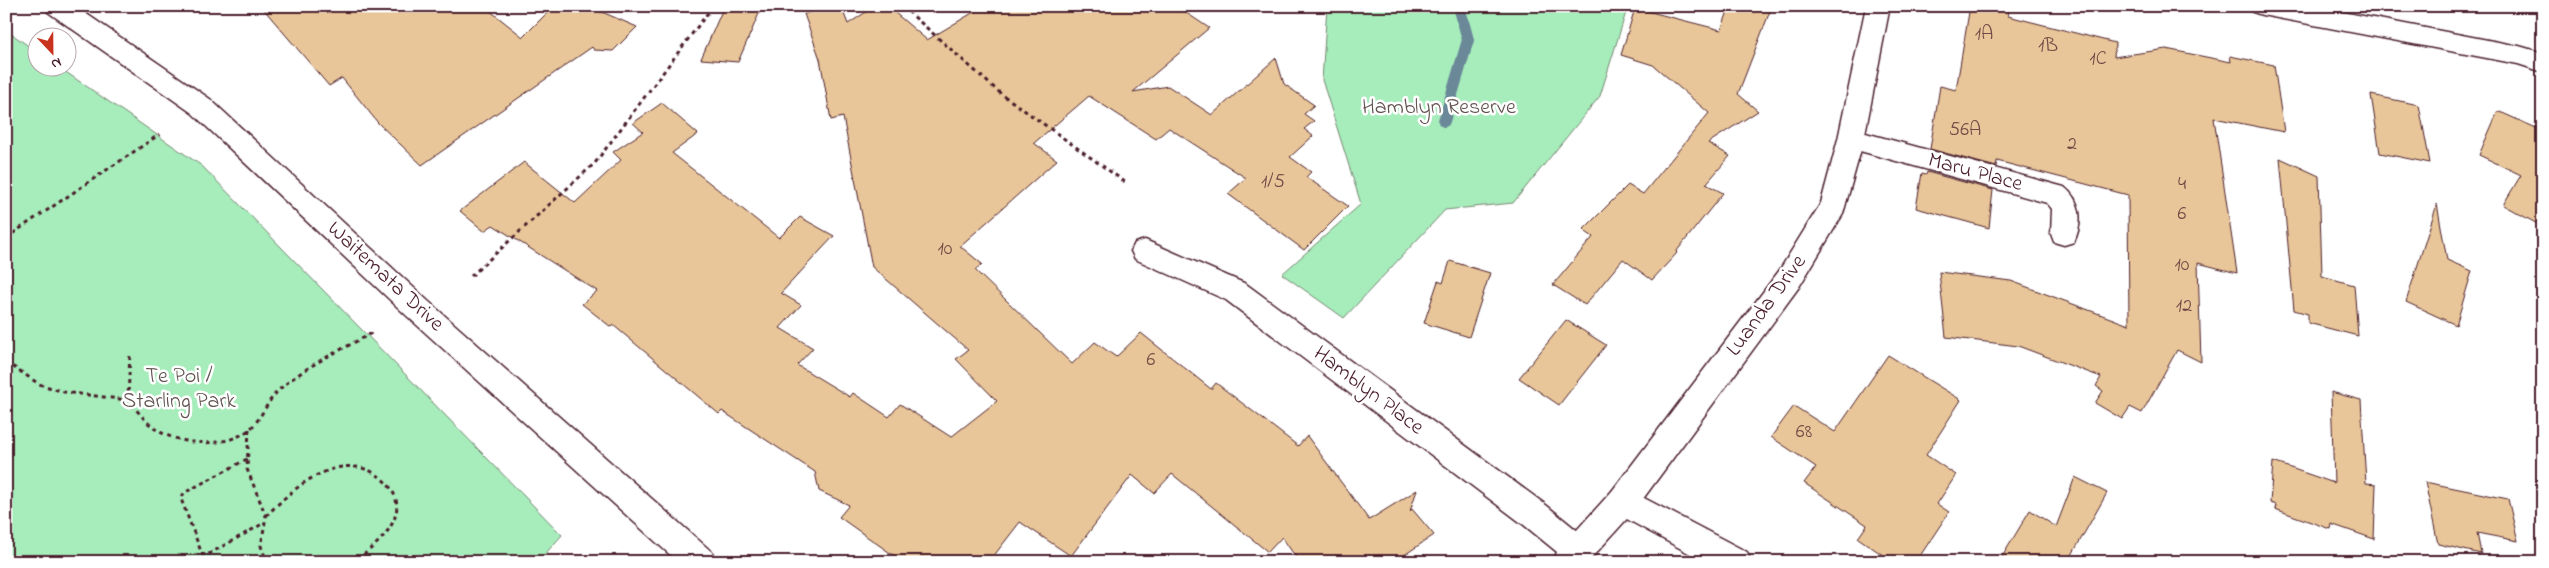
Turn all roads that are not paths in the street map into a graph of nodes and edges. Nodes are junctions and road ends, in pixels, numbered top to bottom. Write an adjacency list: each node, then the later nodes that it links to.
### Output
1 (57, 6): 10 (street, Waitemata Drive)
2 (1878, 6): 5 (street, Luanda Drive)
3 (2262, 6): 4 (street)
4 (2543, 63)
5 (1851, 140): 6 (street, Maru Place); 8 (street, Luanda Drive)
6 (2064, 234)
7 (1145, 250): 9 (street, Hamblyn Place)
8 (1622, 501): 9 (street, Luanda Drive); 11 (street)
9 (1574, 556)
10 (701, 562)
11 (1736, 562)

